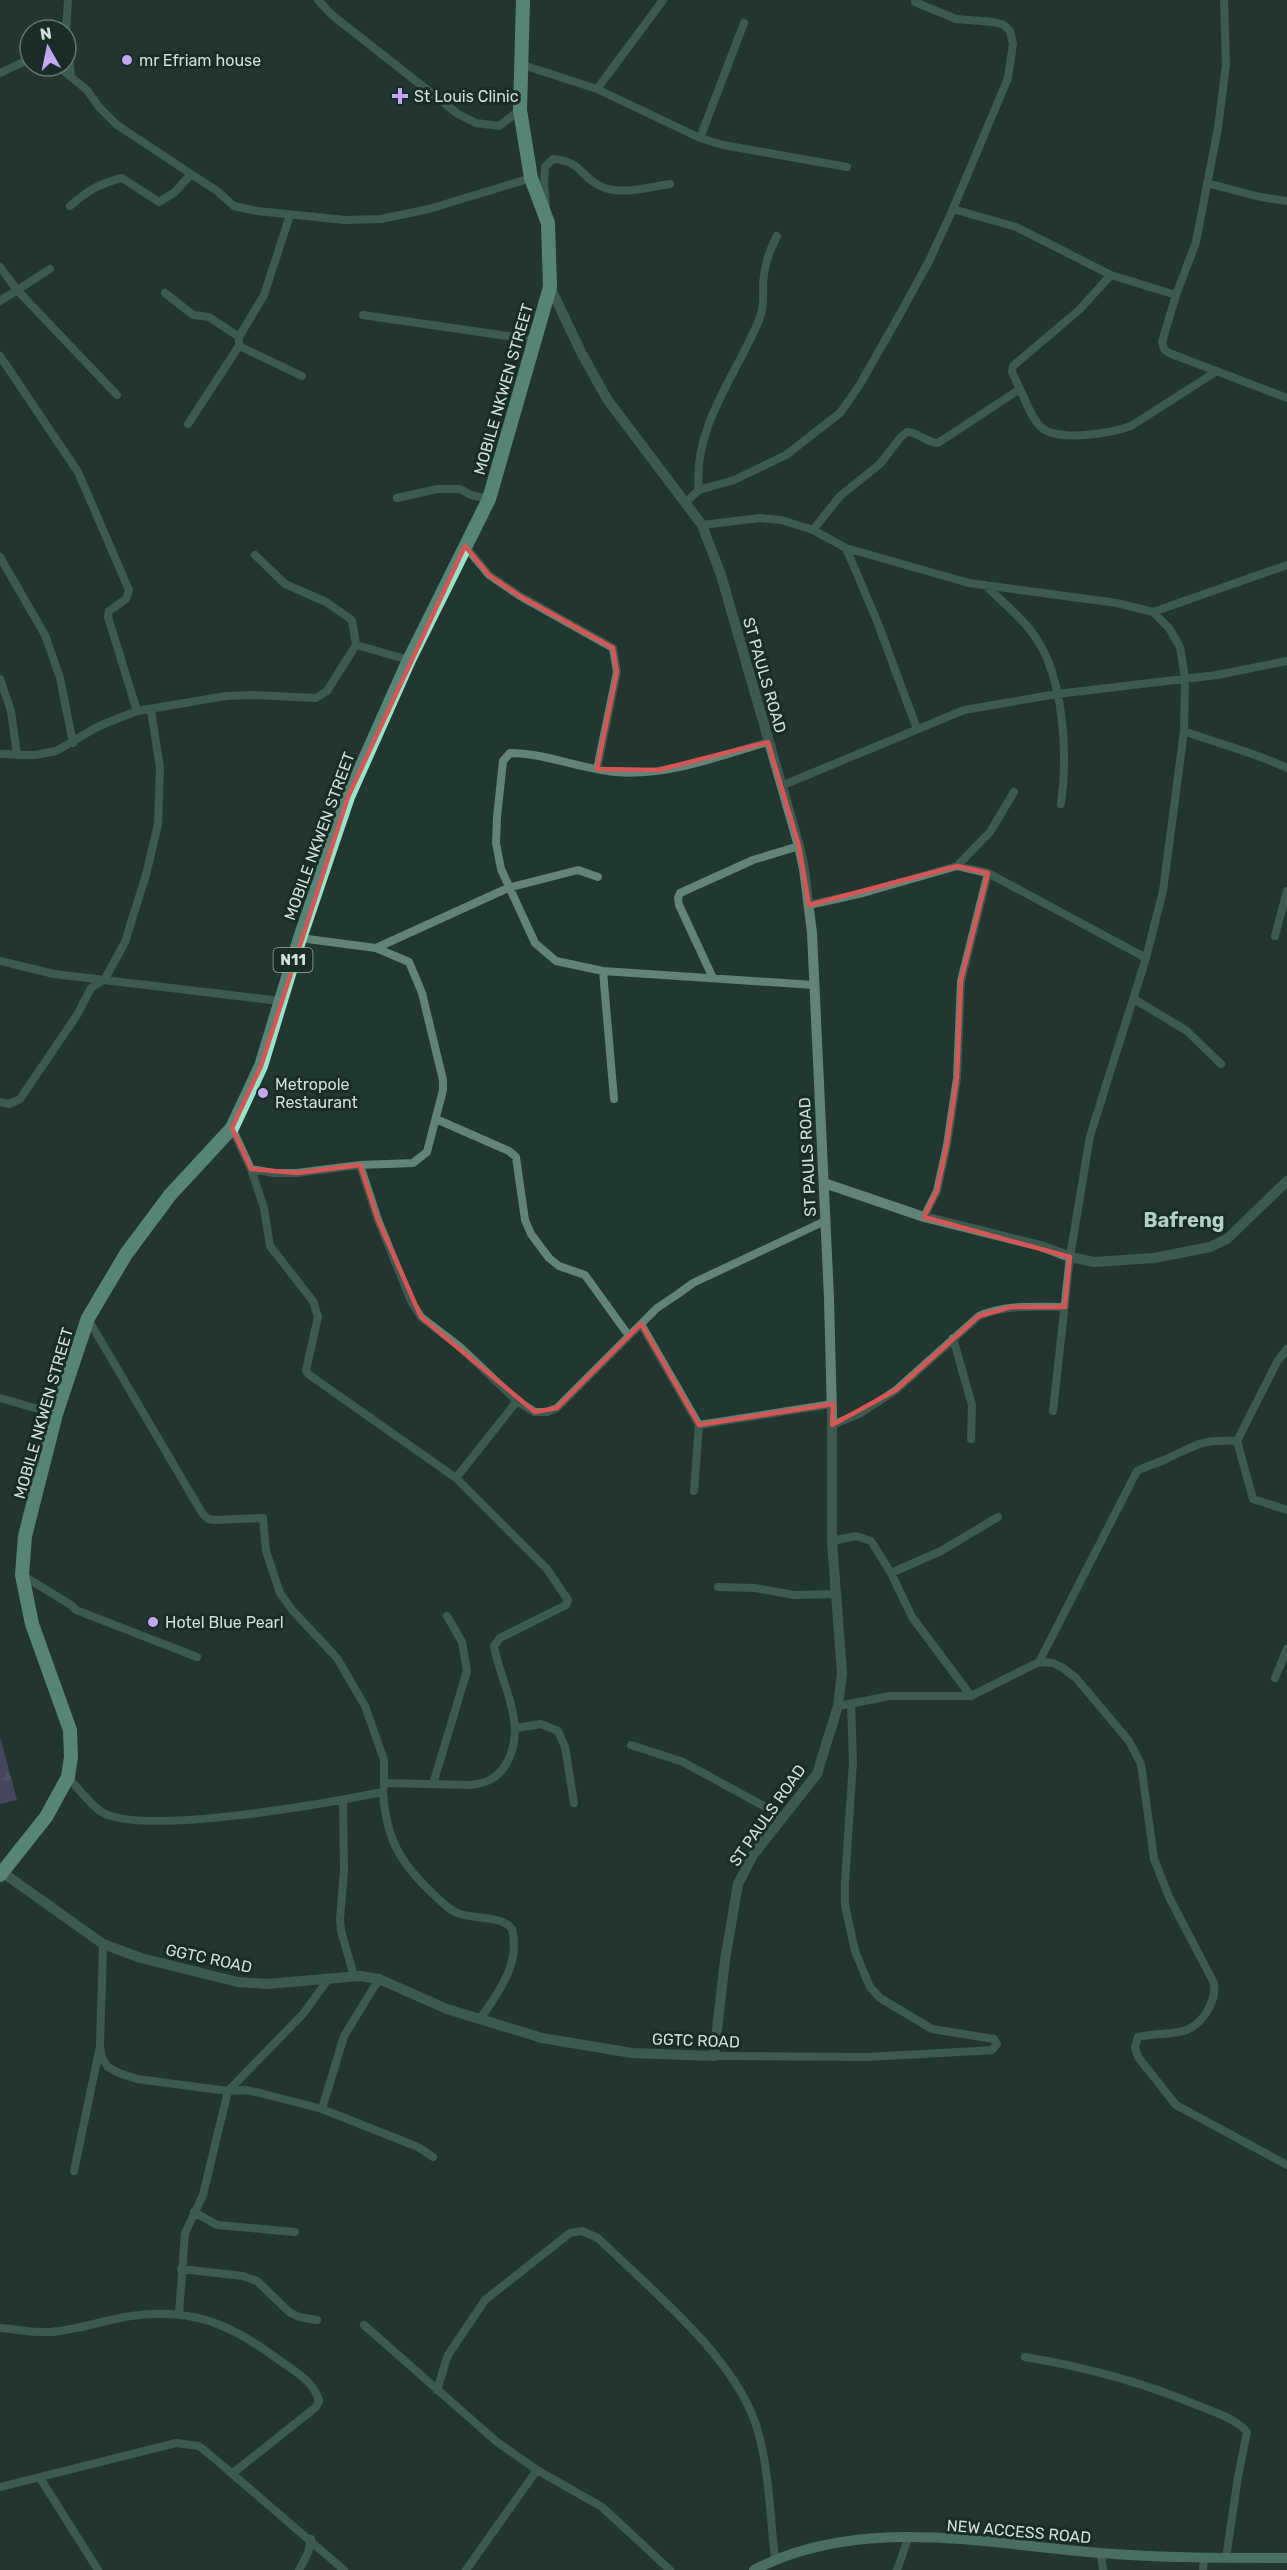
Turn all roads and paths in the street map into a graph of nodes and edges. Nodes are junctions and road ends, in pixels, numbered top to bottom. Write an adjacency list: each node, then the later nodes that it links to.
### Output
1 (68, 0): 7 (street)
2 (318, 0): 14 (street)
3 (523, 0): 10 (highway, MOBILE NKWEN STREET / N11)
4 (663, 0): 13 (street)
5 (1224, 0): 19 (street)
6 (915, 2): 23 (street)
7 (67, 18)
8 (744, 23): 15 (street)
9 (18, 65): 11 (street)
10 (523, 65): 13 (street); 14 (highway, MOBILE NKWEN STREET / N11)
11 (0, 73)
12 (72, 78): 17 (street)
13 (597, 89): 15 (street)
14 (520, 110): 18 (highway, MOBILE NKWEN STREET / N11)
15 (700, 138): 16 (street)
16 (847, 167)
17 (191, 174): 22 (street); 24 (street)
18 (531, 178): 24 (street); 25 (highway, MOBILE NKWEN STREET / N11)
19 (1207, 183): 21 (street); 33 (street)
20 (670, 184): 25 (street)
21 (1287, 201)
22 (70, 206)
23 (953, 209): 29 (street); 46 (street)
24 (290, 216): 36 (street)
25 (548, 224): 30 (highway, MOBILE NKWEN STREET / N11)
26 (777, 236): 46 (street)
27 (0, 267): 31 (street)
28 (50, 269): 31 (street)
29 (1111, 275): 33 (street); 42 (street)
30 (550, 287): 37 (highway, MOBILE NKWEN STREET / N11); 49 (street, ST PAULS ROAD)
31 (17, 290): 34 (street); 43 (street)
32 (165, 293): 36 (street)
33 (1176, 296): 40 (street)
34 (0, 302)
35 (363, 315): 37 (street)
36 (239, 337): 38 (street)
37 (535, 340): 48 (highway, MOBILE NKWEN STREET / N11)
38 (238, 346): 41 (street); 45 (street)
39 (0, 356): 66 (street)
40 (1216, 370): 42 (street); 44 (street)
41 (302, 376)
42 (1020, 389): 51 (street)
43 (117, 395)
44 (1287, 398)
45 (188, 424)
46 (699, 490): 49 (street)
47 (397, 498): 48 (street)
48 (489, 498): 52 (highway, MOBILE NKWEN STREET / N11)
49 (686, 502): 50 (street, ST PAULS ROAD)
50 (702, 525): 51 (street); 69 (street, ST PAULS ROAD)
51 (813, 530): 53 (street)
52 (465, 546): 60 (highway, MOBILE NKWEN STREET / N11); 74 (street)
53 (846, 548): 57 (street); 67 (street)
54 (255, 555): 59 (street)
55 (0, 557): 70 (street)
56 (1287, 565): 58 (street)
57 (985, 585): 58 (street); 64 (street)
58 (1153, 612): 62 (street)
59 (356, 645): 60 (street); 65 (street)
60 (409, 660): 86 (highway, MOBILE NKWEN STREET / N11)
61 (1287, 661): 62 (street)
62 (1185, 678): 64 (street); 68 (street)
63 (0, 680): 72 (street)
64 (1057, 693): 67 (street); 77 (street)
65 (151, 710): 66 (street); 92 (street)
66 (136, 711): 70 (street)
67 (917, 729): 75 (street)
68 (1184, 731): 73 (street); 88 (street)
69 (768, 742): 74 (street); 75 (street, ST PAULS ROAD)
70 (73, 743): 72 (street)
71 (0, 754): 72 (street)
72 (17, 755)
73 (1287, 768)
74 (597, 769): 82 (street)
75 (781, 786): 78 (street, ST PAULS ROAD)
76 (1014, 792): 79 (street)
77 (1061, 804)
78 (799, 846): 84 (street, ST PAULS ROAD); 91 (street)
79 (957, 866): 80 (street); 84 (street)
80 (988, 873): 88 (street); 105 (street)
81 (598, 877): 82 (street)
82 (508, 888): 87 (street); 90 (street)
83 (1287, 891): 85 (street)
84 (809, 904): 93 (street, ST PAULS ROAD)
85 (1275, 936)
86 (300, 938): 87 (street); 95 (highway, MOBILE NKWEN STREET / N11)
87 (376, 948): 99 (street)
88 (1146, 958): 94 (street)
89 (0, 961): 92 (street)
90 (603, 971): 91 (street); 97 (street)
91 (712, 978): 93 (street)
92 (105, 979): 95 (street); 98 (street)
93 (814, 985): 104 (street, ST PAULS ROAD)
94 (1134, 999): 96 (street); 107 (street)
95 (280, 1000): 100 (highway, MOBILE NKWEN STREET / N11)
96 (1221, 1064)
97 (615, 1099)
98 (0, 1102)
99 (436, 1119): 101 (street); 111 (street)
100 (232, 1128): 102 (street); 109 (highway, MOBILE NKWEN STREET / N11)
101 (360, 1165): 102 (street); 115 (street)
102 (251, 1169): 123 (street)
103 (1287, 1181): 107 (street)
104 (824, 1183): 105 (street); 106 (street, ST PAULS ROAD)
105 (924, 1217): 107 (street)
106 (825, 1221): 110 (street); 116 (street, ST PAULS ROAD)
107 (1070, 1257): 108 (street)
108 (1065, 1307): 112 (street); 117 (street)
109 (88, 1318): 118 (highway, MOBILE NKWEN STREET / N11); 144 (street)
110 (641, 1324): 111 (street); 119 (street)
111 (629, 1336): 115 (street)
112 (953, 1338): 120 (street); 121 (street)
113 (1287, 1348): 122 (street)
114 (0, 1398): 118 (street)
115 (517, 1401): 123 (street)
116 (832, 1404): 119 (street); 120 (street, ST PAULS ROAD)
117 (1053, 1411)
118 (56, 1414): 129 (highway, MOBILE NKWEN STREET / N11)
119 (699, 1425): 124 (street)
120 (832, 1425): 127 (street, ST PAULS ROAD)
121 (971, 1438)
122 (1237, 1441): 125 (street); 135 (street)
123 (456, 1478): 140 (street)
124 (694, 1491)
125 (1287, 1510)
126 (998, 1517): 128 (street)
127 (832, 1541): 128 (street); 131 (street, ST PAULS ROAD)
128 (891, 1573): 137 (street)
129 (22, 1575): 134 (street); 142 (highway, MOBILE NKWEN STREET / N11)
130 (718, 1587): 131 (street)
131 (837, 1594): 139 (street, ST PAULS ROAD)
132 (447, 1616): 143 (street)
133 (1287, 1649): 136 (street)
134 (197, 1657)
135 (1039, 1662): 137 (street); 159 (street)
136 (1275, 1678)
137 (971, 1696): 138 (street)
138 (851, 1704): 139 (street); 155 (street, GGTC ROAD)
139 (838, 1706): 147 (street, ST PAULS ROAD)
140 (516, 1728): 143 (street); 146 (street)
141 (632, 1745): 147 (street)
142 (68, 1777): 145 (street); 148 (highway, MOBILE NKWEN STREET / N11)
143 (433, 1784): 144 (street)
144 (384, 1787): 145 (street); 153 (street)
145 (342, 1800): 150 (street)
146 (574, 1803)
147 (782, 1816): 155 (street, ST PAULS ROAD)
148 (1, 1874): 149 (street, GGTC ROAD)
149 (103, 1944): 151 (street, GGTC ROAD); 154 (street)
150 (354, 1976): 151 (street, GGTC ROAD); 152 (street, GGTC ROAD)
151 (329, 1978): 156 (street)
152 (379, 1979): 153 (street, GGTC ROAD); 157 (street)
153 (480, 2019): 155 (street, GGTC ROAD)
154 (100, 2047): 156 (street); 160 (street)
155 (714, 2056)
156 (228, 2091): 157 (street); 161 (street)
157 (322, 2109): 158 (street)
158 (433, 2157)
159 (1287, 2165)
160 (74, 2172)
161 (194, 2212): 162 (street); 163 (street)
162 (295, 2232)
163 (181, 2269): 164 (street); 165 (street)
164 (179, 2314): 167 (street); 171 (street)
165 (317, 2320)
166 (364, 2325): 169 (street)
167 (0, 2328)
168 (1025, 2357): 178 (street)
169 (436, 2390): 170 (street); 180 (street)
170 (537, 2470): 184 (street); 185 (street)
171 (232, 2473): 172 (street); 175 (street)
172 (40, 2478): 173 (street); 182 (street)
173 (0, 2487)
174 (909, 2536): 176 (main road, NEW ACCESS ROAD); 180 (main road, NEW ACCESS ROAD); 187 (street)
175 (310, 2539): 181 (street); 183 (street)
176 (1101, 2553): 177 (main road, NEW ACCESS ROAD); 188 (street)
177 (1204, 2557): 178 (main road, NEW ACCESS ROAD); 189 (street)
178 (1226, 2558): 179 (main road, NEW ACCESS ROAD)
179 (1287, 2558)
180 (775, 2559): 186 (main road, NEW ACCESS ROAD)
181 (300, 2569)
182 (98, 2570)
183 (344, 2570)
184 (466, 2570)
185 (670, 2570)
186 (754, 2570)
187 (897, 2570)
188 (1103, 2570)
189 (1203, 2570)

